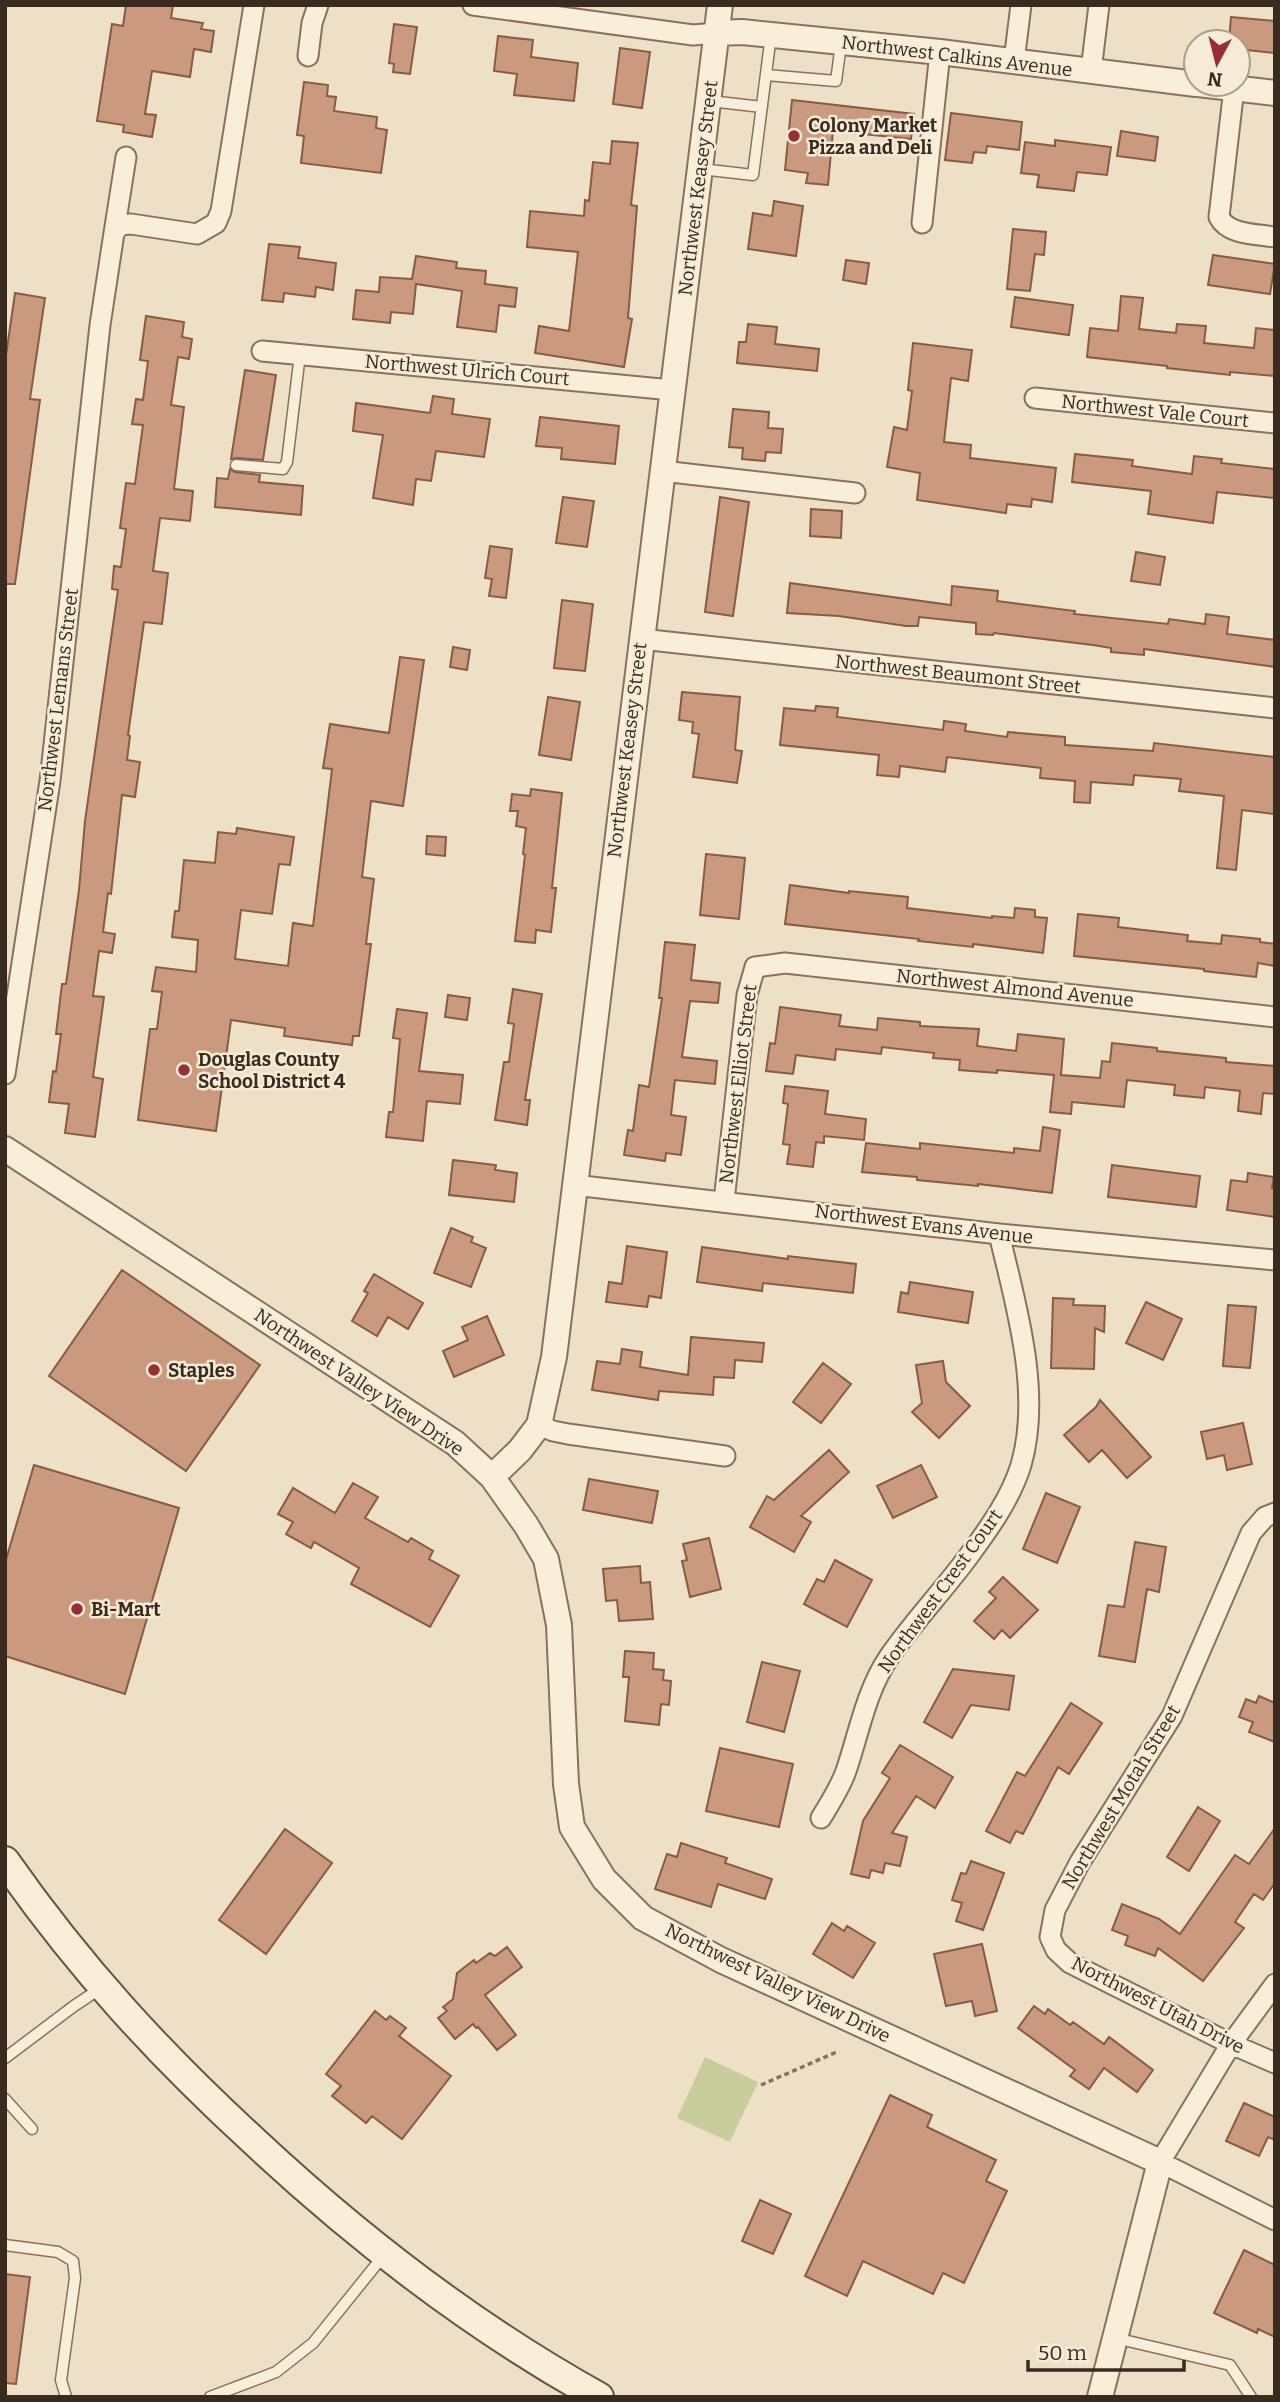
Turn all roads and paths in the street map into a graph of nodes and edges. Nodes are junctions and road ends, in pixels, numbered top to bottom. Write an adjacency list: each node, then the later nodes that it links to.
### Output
1 (254, 5): 24 (street)
2 (318, 5): 11 (street)
3 (473, 5): 7 (street)
4 (720, 5): 7 (street, Northwest Keasey Street)
5 (1021, 5): 12 (street)
6 (1099, 5): 13 (street)
7 (717, 33): 8 (street, Northwest Calkins Avenue); 19 (street, Northwest Keasey Street)
8 (771, 35): 9 (street, Northwest Calkins Avenue); 14 (lane)
9 (841, 42): 10 (street, Northwest Calkins Avenue); 14 (lane)
10 (940, 52): 12 (street, Northwest Calkins Avenue); 23 (street)
11 (308, 56)
12 (1014, 61): 13 (street, Northwest Calkins Avenue)
13 (1091, 71): 15 (street, Northwest Calkins Avenue)
14 (766, 75): 20 (lane)
15 (1182, 82)
16 (1252, 90): 17 (street, Northwest Calkins Avenue)
17 (1275, 93)
18 (1233, 98): 25 (street)
19 (709, 101): 20 (lane); 22 (street, Northwest Keasey Street)
20 (762, 107): 22 (lane)
21 (126, 157): 24 (street, Northwest Lemans Street)
22 (700, 169): 28 (street, Northwest Keasey Street)
23 (922, 223)
24 (114, 233): 38 (street, Northwest Lemans Street)
25 (1275, 237)
26 (261, 351): 27 (street, Northwest Ulrich Court)
27 (300, 354): 28 (street, Northwest Ulrich Court); 31 (lane)
28 (672, 390): 32 (street, Northwest Keasey Street)
29 (1035, 398): 30 (street, Northwest Vale Court)
30 (1275, 424)
31 (236, 465)
32 (662, 471): 33 (street); 34 (street, Northwest Keasey Street)
33 (855, 493)
34 (641, 639): 35 (street, Northwest Beaumont Street); 40 (street, Northwest Keasey Street)
35 (1275, 708)
36 (755, 967): 37 (street, Northwest Almond Avenue); 41 (street, Northwest Elliot Street)
37 (1275, 1017)
38 (5, 1074)
39 (5, 1149): 46 (street, Northwest Valley View Drive)
40 (574, 1185): 41 (street, Northwest Evans Avenue); 44 (street, Northwest Keasey Street)
41 (724, 1201): 42 (street, Northwest Evans Avenue)
42 (999, 1234): 43 (street, Northwest Evans Avenue); 48 (street, Northwest Crest Court)
43 (1275, 1260)
44 (538, 1425): 45 (street); 46 (street, Northwest Keasey Street)
45 (725, 1456)
46 (492, 1477): 60 (street, Northwest Valley View Drive)
47 (1275, 1513): 50 (street, Northwest Motah Street)
48 (821, 1818)
49 (5, 1861): 52 (main road)
50 (1050, 1937): 53 (street, Northwest Utah Drive)
51 (1275, 1984): 53 (street)
52 (102, 1987): 55 (lane); 63 (main road)
53 (1231, 2044): 56 (street, Northwest Utah Drive); 60 (street)
54 (839, 2051): 57 (path)
55 (5, 2058)
56 (1275, 2063)
57 (761, 2085)
58 (5, 2099): 59 (lane)
59 (32, 2129)
60 (1160, 2162): 61 (street, Northwest Valley View Drive); 64 (street)
61 (1275, 2220)
62 (5, 2245): 65 (lane)
63 (385, 2255): 66 (lane); 67 (main road)
64 (1115, 2338): 68 (street); 69 (lane)
65 (66, 2397)
66 (210, 2397)
67 (599, 2397)
68 (1100, 2397)
69 (1251, 2397)

